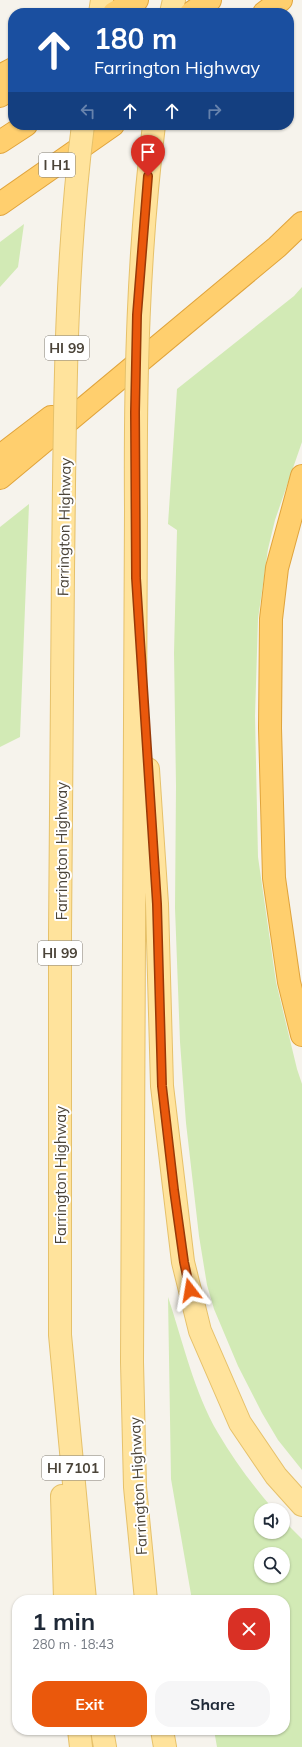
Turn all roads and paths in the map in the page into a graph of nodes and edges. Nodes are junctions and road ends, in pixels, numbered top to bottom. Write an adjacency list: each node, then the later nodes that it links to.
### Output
1 (138, 0): 4 (highway); 5 (highway)
2 (210, 0): 6 (highway)
3 (281, 0): 7 (highway)
4 (123, 8)
5 (126, 8)
6 (198, 8)
7 (271, 8)
8 (18, 130): 12 (highway)
9 (82, 130): 21 (main road, Farrington Highway / HI 99, bridge)
10 (106, 130): 13 (highway, I H1)
11 (153, 130): 19 (main road, Farrington Highway, bridge)
12 (0, 142)
13 (0, 204)
14 (302, 224): 15 (highway)
15 (277, 247): 16 (highway); 18 (highway)
16 (0, 456)
17 (302, 476): 20 (highway)
18 (0, 478)
19 (136, 578): 22 (main road); 25 (main road, Farrington Highway)
20 (302, 1035)
21 (60, 1335): 23 (main road, HI 99); 24 (main road, Farrington Highway / HI 7101)
22 (302, 1505)
23 (65, 1595)
24 (85, 1595)
25 (146, 1595)
26 (80, 1735): 29 (main road)
27 (103, 1735): 30 (main road)
28 (163, 1735): 31 (main road)
29 (81, 1747)
30 (106, 1747)
31 (165, 1747)

